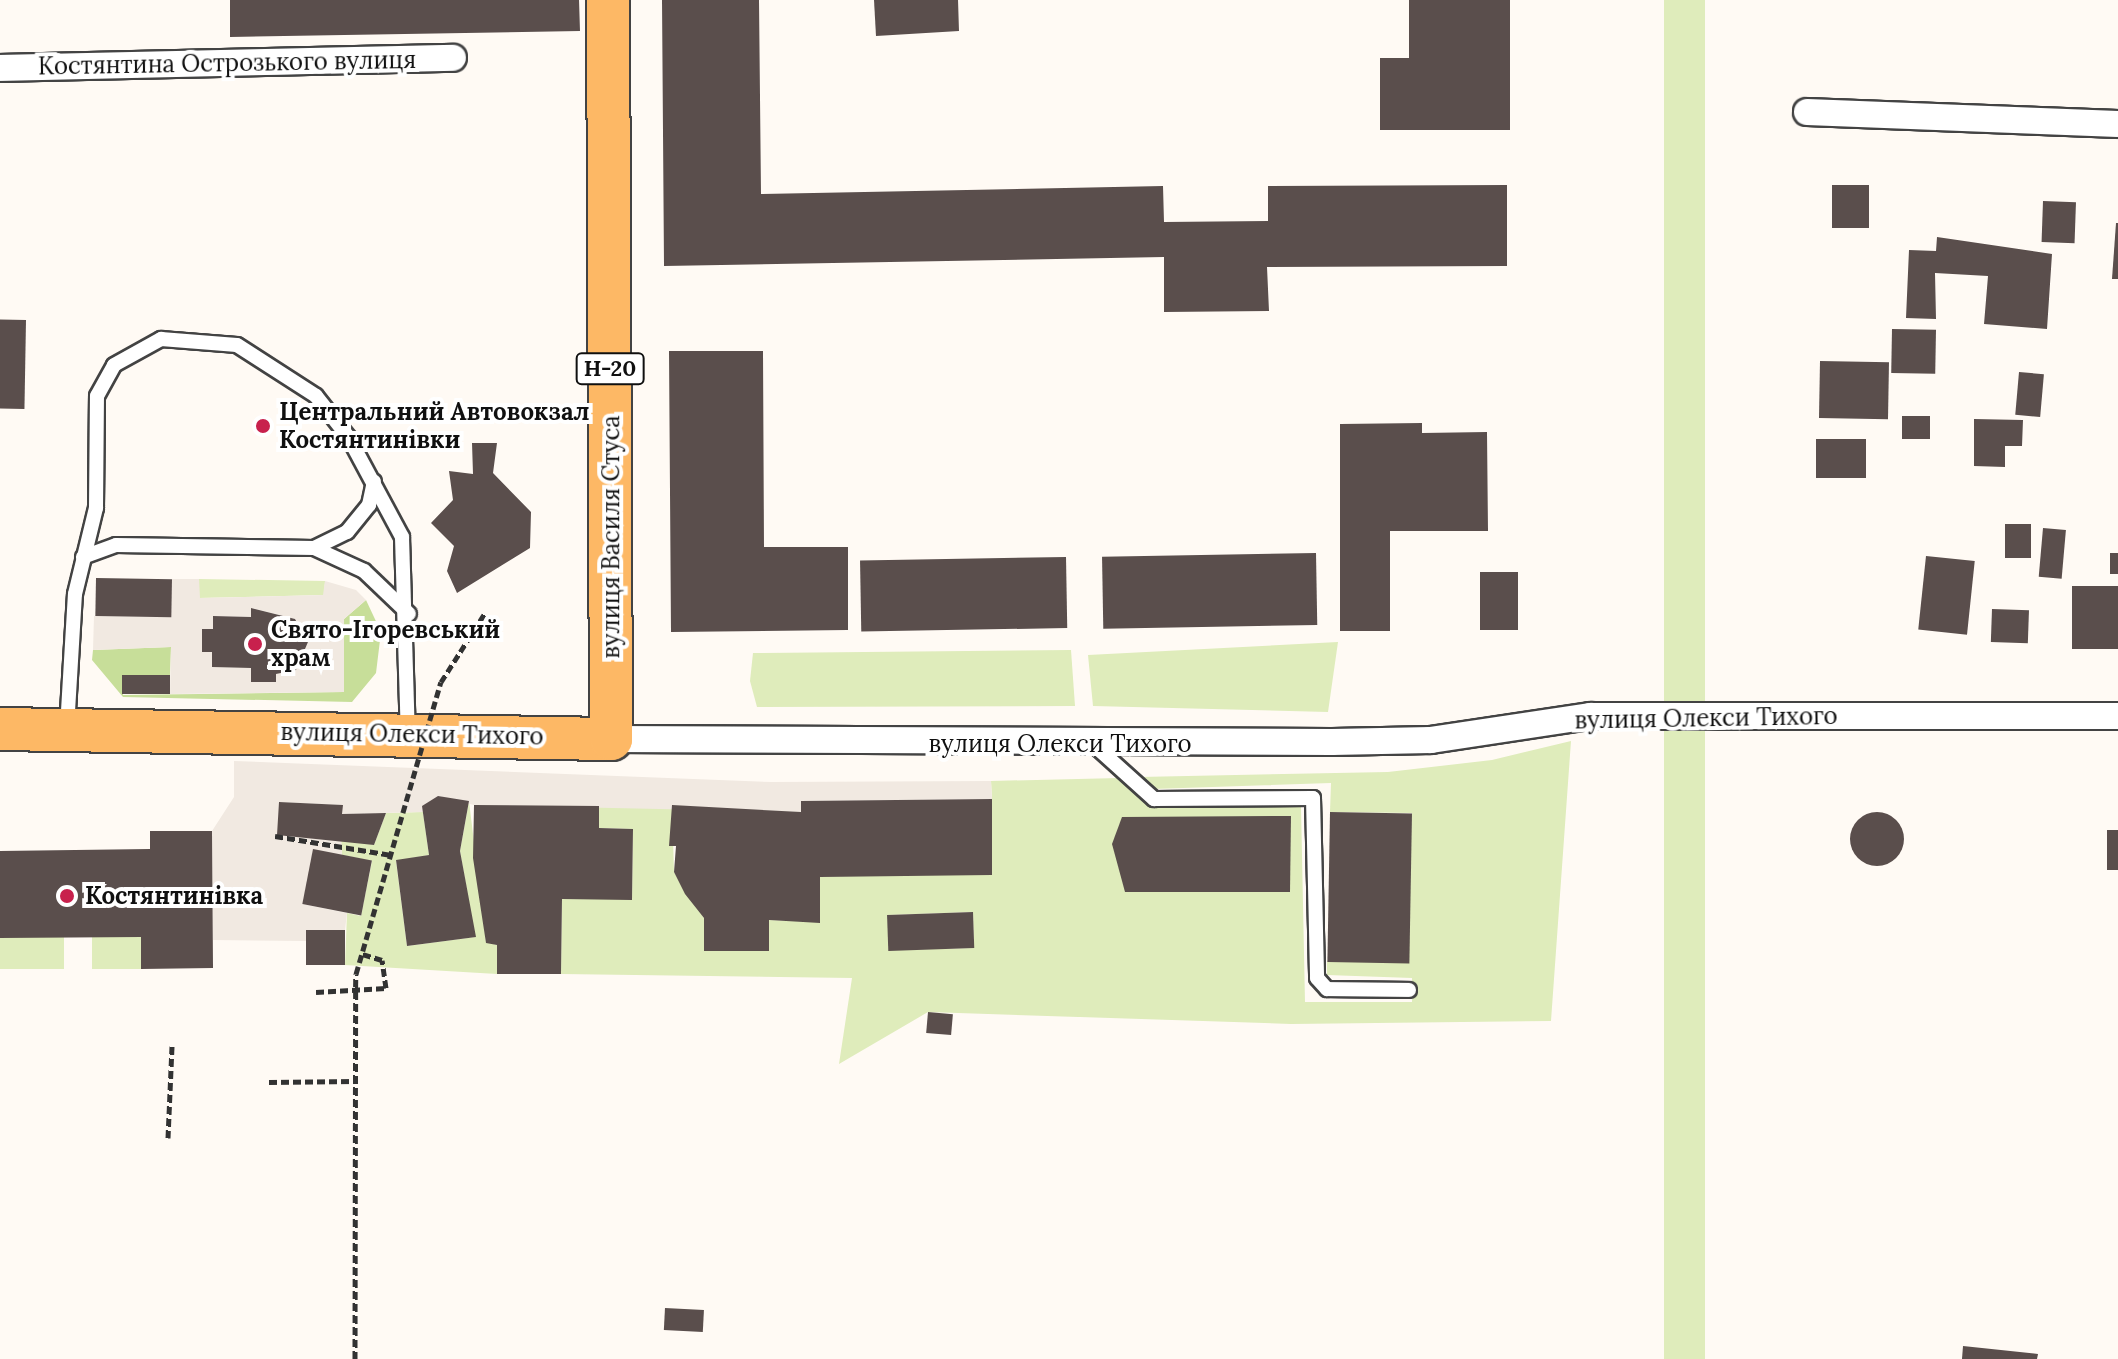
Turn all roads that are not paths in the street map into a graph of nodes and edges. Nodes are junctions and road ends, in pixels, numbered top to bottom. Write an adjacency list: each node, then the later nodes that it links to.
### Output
1 (608, 0): 14 (main road, вулиця Василя Стуса / Н-20)
2 (453, 58): 3 (street, Костянтина Острозького вулиця)
3 (0, 68)
4 (1807, 112): 5 (street)
5 (2118, 124)
6 (374, 481): 7 (lane); 8 (lane); 9 (lane)
7 (314, 548): 8 (lane); 9 (lane)
8 (83, 557): 12 (lane)
9 (409, 614): 13 (lane)
10 (2118, 716): 15 (street, вулиця Олекси Тихого)
11 (0, 729): 12 (main road, вулиця Олекси Тихого)
12 (67, 730): 13 (main road, вулиця Олекси Тихого)
13 (408, 734): 14 (main road, вулиця Олекси Тихого)
14 (611, 739): 15 (street, вулиця Олекси Тихого)
15 (1094, 745): 16 (lane)
16 (1409, 990)

